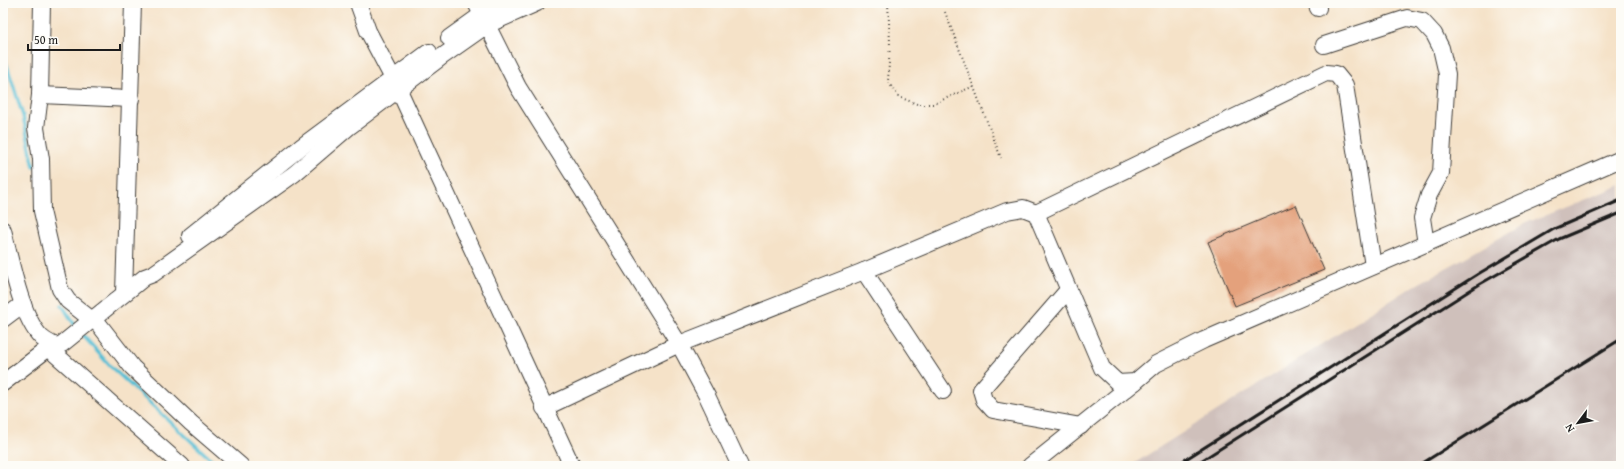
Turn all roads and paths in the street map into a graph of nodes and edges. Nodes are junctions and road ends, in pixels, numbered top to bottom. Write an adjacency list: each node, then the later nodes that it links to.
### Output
1 (42, 3): 12 (street)
2 (133, 3): 13 (street)
3 (358, 3): 10 (street)
4 (504, 3): 8 (street)
5 (537, 3): 8 (street)
6 (888, 3): 11 (path)
7 (944, 12): 11 (path)
8 (481, 14): 10 (street); 26 (street)
9 (1324, 45): 18 (street)
10 (396, 83): 22 (street); 32 (street)
11 (974, 86): 14 (path)
12 (40, 95): 13 (street); 25 (street)
13 (131, 99): 22 (street)
14 (1001, 158)
15 (1621, 159): 18 (street)
16 (1036, 213): 19 (street); 20 (street); 21 (street)
17 (4, 237): 23 (street)
18 (1426, 244): 19 (street)
19 (1373, 266): 28 (street)
20 (864, 271): 26 (street); 30 (street)
21 (1068, 290): 28 (street); 33 (street)
22 (124, 293): 25 (street)
23 (23, 304): 24 (street); 27 (street)
24 (3, 319)
25 (92, 320): 27 (street); 35 (street)
26 (679, 344): 32 (street); 37 (street)
27 (56, 350): 29 (street); 31 (street); 34 (street)
28 (1135, 382): 33 (street)
29 (3, 383)
30 (943, 391)
31 (3, 395)
32 (544, 408): 36 (street)
33 (1081, 426): 38 (street)
34 (182, 466)
35 (241, 466)
36 (572, 466)
37 (740, 466)
38 (1030, 466)

